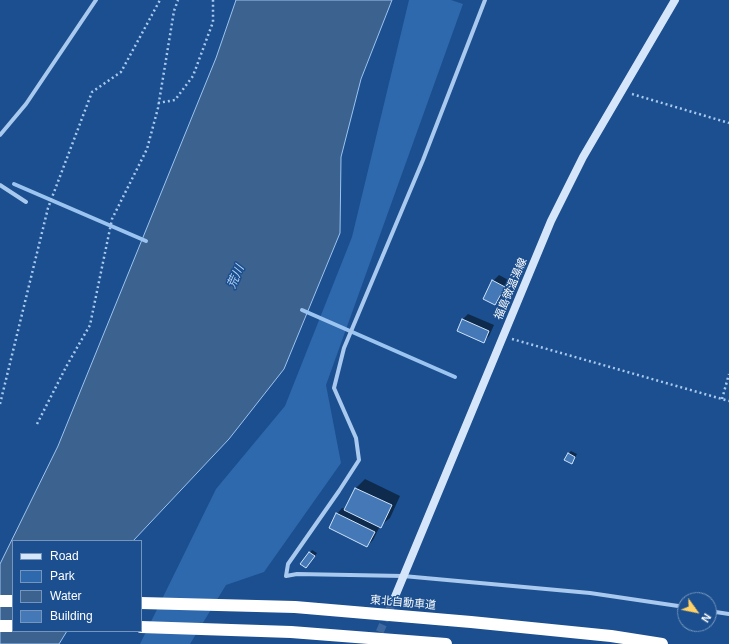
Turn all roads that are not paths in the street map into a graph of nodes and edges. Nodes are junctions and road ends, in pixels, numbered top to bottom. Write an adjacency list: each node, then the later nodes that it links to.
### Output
1 (96, 0): 4 (street)
2 (485, 0): 7 (street)
3 (675, 0): 7 (main road, 福島微温湯線)
4 (0, 135)
5 (0, 185): 6 (street)
6 (26, 202)
7 (403, 576): 8 (main road, 福島微温湯線); 12 (street)
8 (394, 599)
9 (0, 601): 10 (highway)
10 (12, 601)
11 (142, 603): 19 (highway, 東北自動車道)
12 (677, 606)
13 (717, 612): 14 (street)
14 (729, 614)
15 (0, 626): 16 (highway)
16 (12, 626)
17 (142, 627): 18 (highway)
18 (446, 644)
19 (662, 644)

